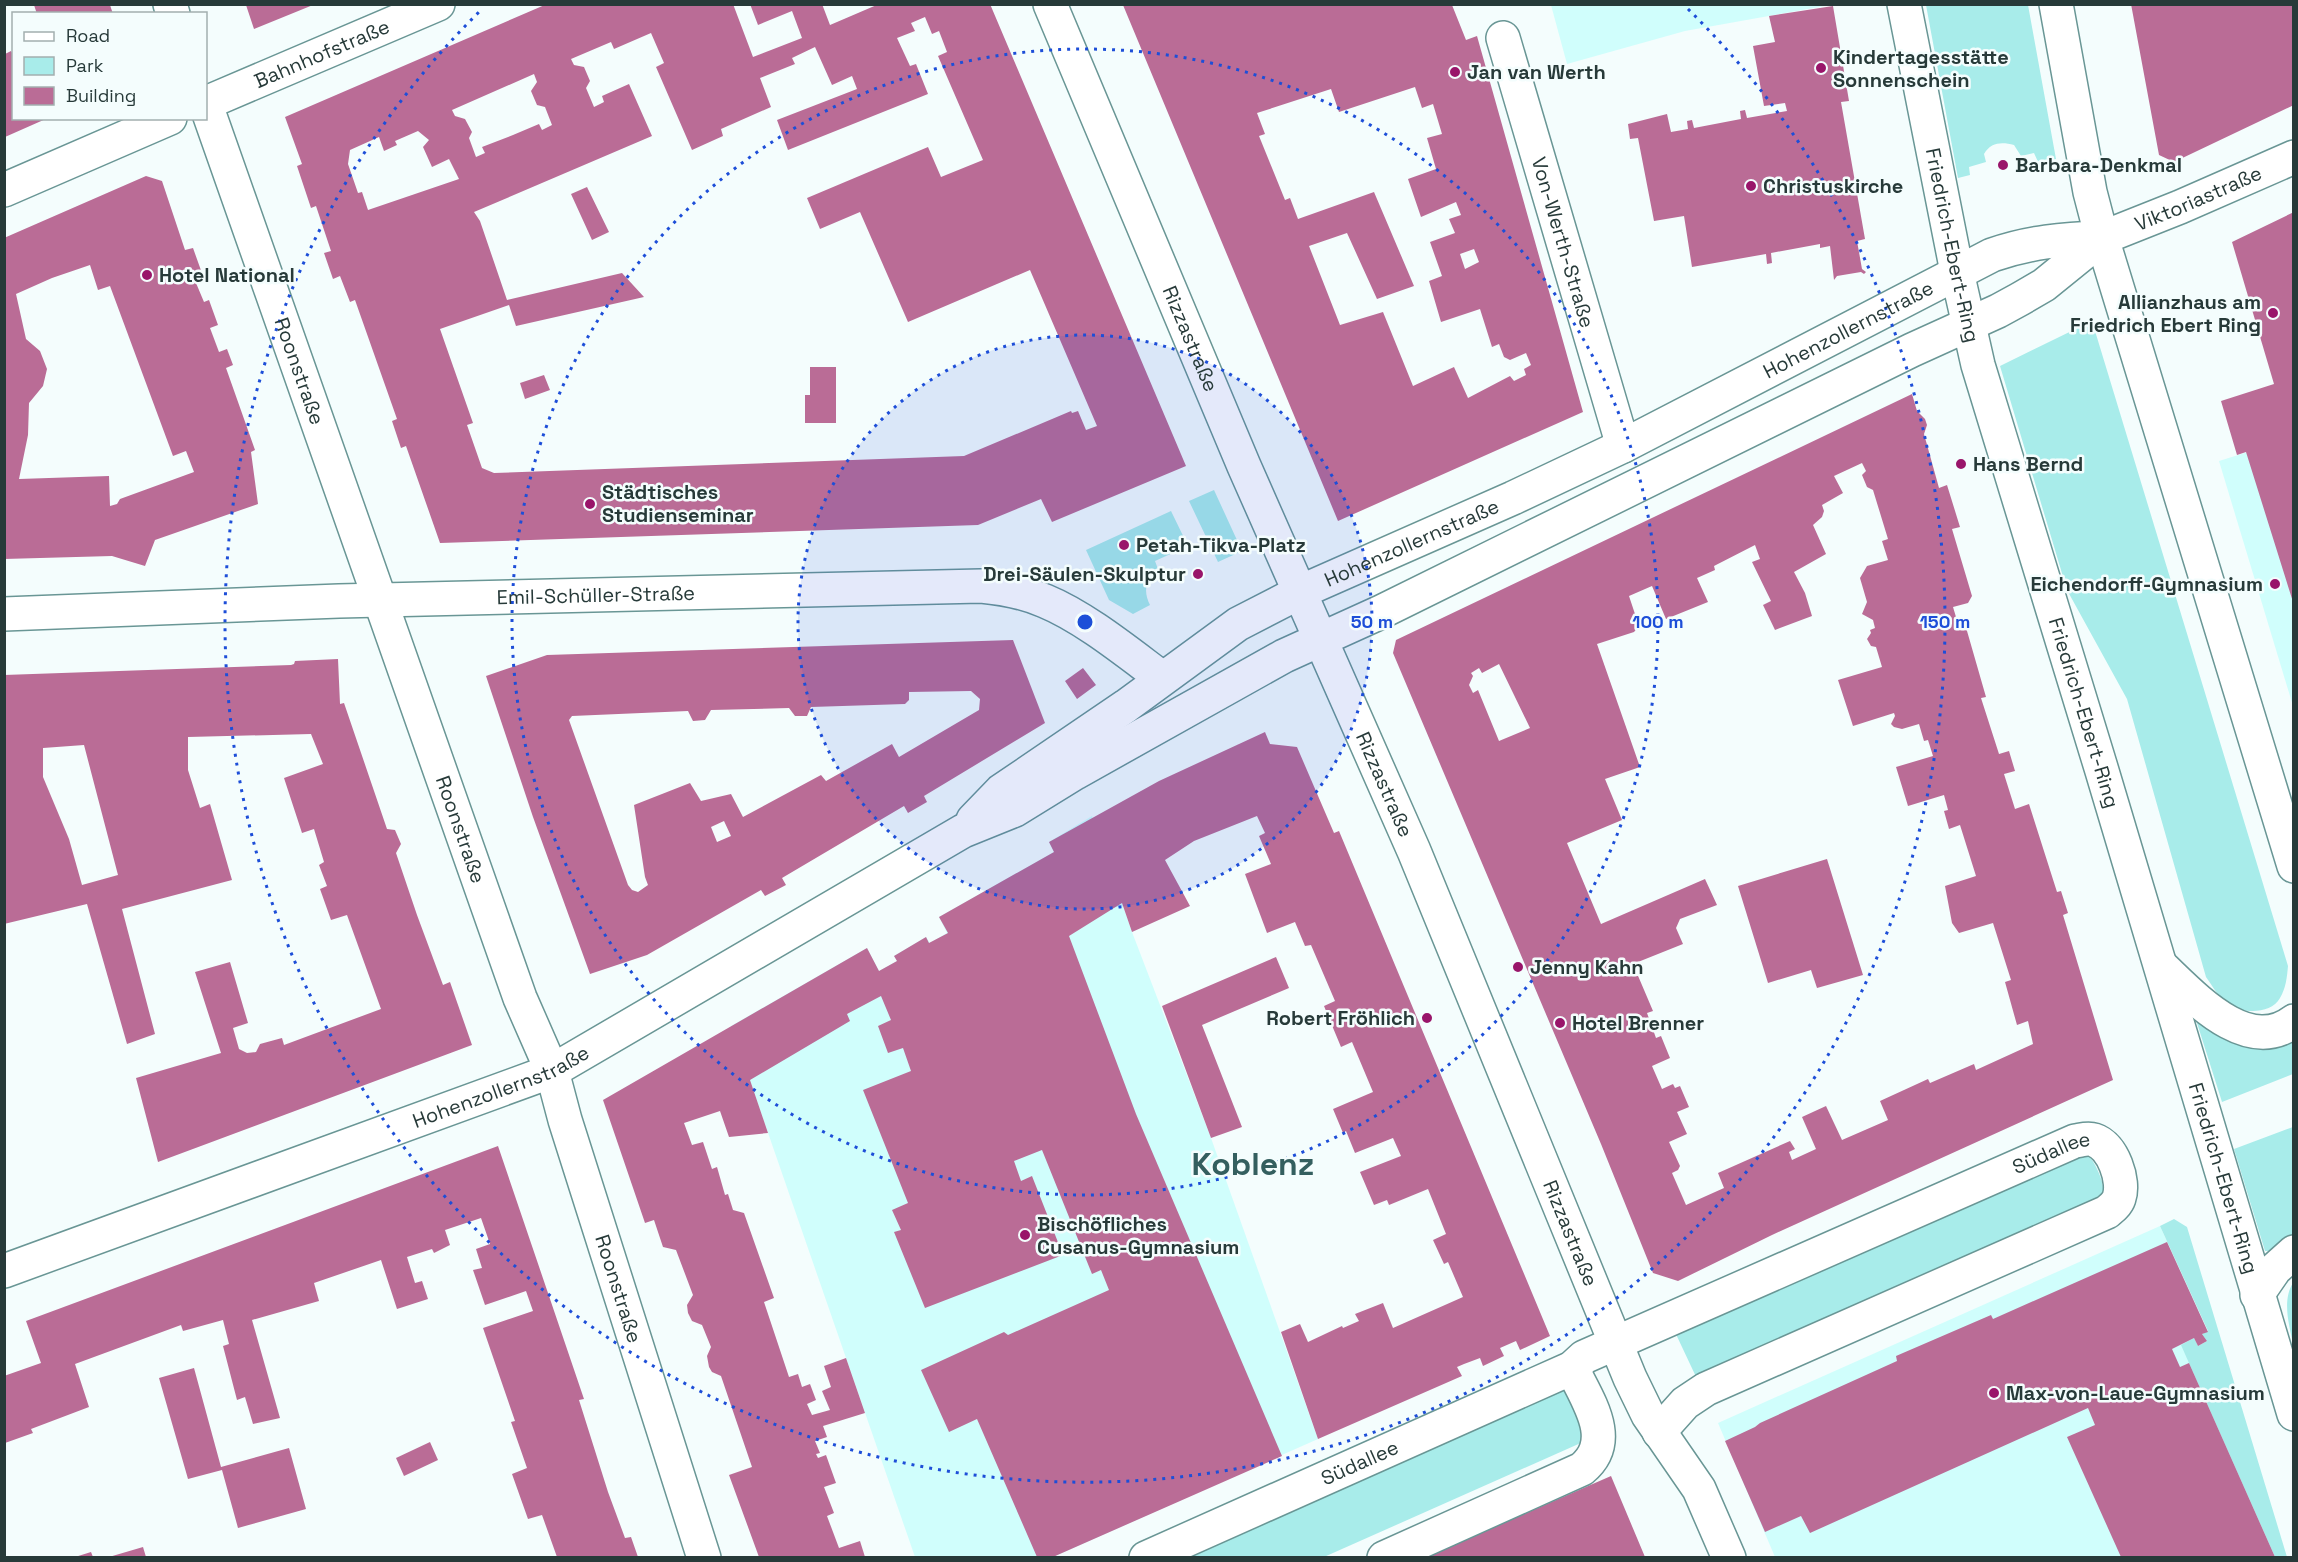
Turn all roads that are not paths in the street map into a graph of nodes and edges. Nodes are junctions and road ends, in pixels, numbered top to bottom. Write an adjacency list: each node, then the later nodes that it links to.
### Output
1 (438, 4): 6 (street, Bahnhofstraße)
2 (1050, 4): 15 (street, Rizzastraße)
3 (1904, 4): 12 (street, Friedrich-Ebert-Ring)
4 (2056, 4): 11 (street)
5 (1503, 38): 14 (street, Von-Werth-Straße)
6 (207, 104)
7 (207, 107): 16 (street, Roonstraße)
8 (165, 120): 10 (street)
9 (2294, 157): 11 (street, Viktoriastraße)
10 (4, 190)
11 (2102, 238): 12 (street, Hohenzollernstraße); 13 (street, Hohenzollernstraße); 21 (street)
12 (1957, 272): 13 (street, Friedrich-Ebert-Ring); 14 (street, Hohenzollernstraße)
13 (1968, 325): 18 (street, Hohenzollernstraße); 22 (street, Friedrich-Ebert-Ring)
14 (1623, 446): 15 (street, Hohenzollernstraße)
15 (1300, 592): 18 (street, Rizzastraße); 19 (street, Hohenzollernstraße)
16 (380, 601): 17 (street, Emil-Schüller-Straße); 19 (street, Emil-Schüller-Straße); 24 (street, Roonstraße)
17 (4, 614)
18 (1322, 640): 20 (street, Hohenzollernstraße); 28 (street, Rizzastraße)
19 (1162, 678): 20 (street, Hohenzollernstraße)
20 (963, 831): 24 (street, Hohenzollernstraße)
21 (2294, 866)
22 (2159, 965): 23 (street); 27 (street, Friedrich-Ebert-Ring)
23 (2294, 1021)
24 (552, 1071): 26 (street, Hohenzollernstraße); 32 (street, Roonstraße)
25 (2294, 1252): 27 (street)
26 (4, 1271)
27 (2257, 1295): 30 (street, Friedrich-Ebert-Ring)
28 (1616, 1344): 29 (street, Südallee); 31 (street, Rizzastraße); 31 (street, Südallee)
29 (1572, 1368): 33 (street, Südallee); 34 (street)
30 (2294, 1414)
31 (1659, 1432): 35 (street, Rizzastraße)
32 (704, 1557)
33 (1146, 1557)
34 (1384, 1557)
35 (1729, 1557)

